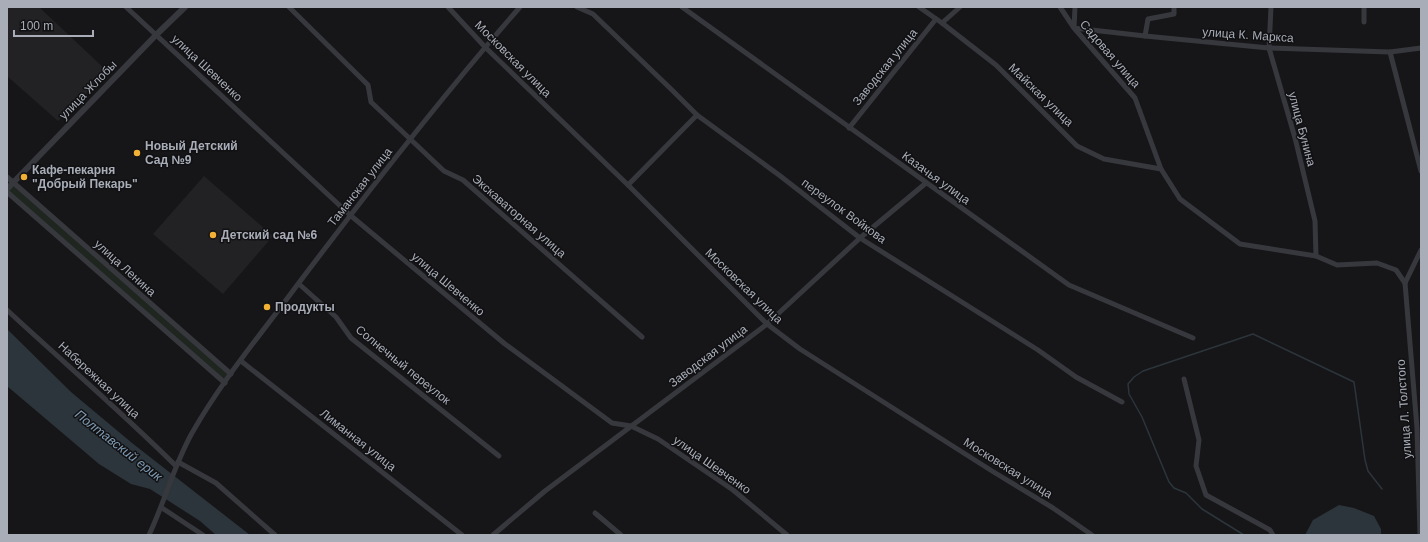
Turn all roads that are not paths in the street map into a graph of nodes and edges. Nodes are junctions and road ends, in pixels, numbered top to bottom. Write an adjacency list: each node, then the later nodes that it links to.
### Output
1 (126, 7): 19 (street, улица Шевченко)
2 (185, 7): 19 (street, улица Жлобы)
3 (289, 7): 27 (street, Экскаваторная улица)
4 (448, 7): 21 (street, Московская улица)
5 (520, 7): 21 (street, Таманская улица)
6 (576, 7): 25 (street, переулок Войкова)
7 (682, 7): 26 (street, Казачья улица)
8 (919, 7): 15 (street, Майская улица)
9 (960, 7): 17 (street)
10 (1060, 7): 18 (street, Садовая улица)
11 (1075, 7): 18 (street)
12 (1174, 7): 20 (street)
13 (1271, 7): 22 (street, улица Бунина)
14 (1364, 7): 16 (street)
15 (936, 19): 17 (street, Майская улица); 26 (street, Заводская улица)
16 (1364, 22)
17 (942, 23): 28 (street, Майская улица)
18 (1074, 28): 20 (street, улица К. Маркса); 28 (street, Садовая улица)
19 (156, 35): 31 (street, улица Жлобы); 35 (street, улица Шевченко)
20 (1145, 36): 22 (street, улица К. Маркса)
21 (485, 47): 27 (street, Таманская улица); 33 (street, Московская улица)
22 (1269, 48): 24 (street, улица К. Маркса); 38 (street, улица Бунина)
23 (1421, 48): 24 (street, улица К. Маркса)
24 (1390, 52): 29 (street)
25 (697, 115): 33 (street); 36 (street, переулок Войкова)
26 (849, 128): 32 (street, Казачья улица)
27 (410, 139): 35 (street, Таманская улица); 43 (street, Экскаваторная улица)
28 (1161, 169): 38 (street, Садовая улица)
29 (1421, 171)
30 (7, 177): 31 (street, улица Ленина)
31 (14, 183): 34 (street, улица Жлобы); 46 (street, улица Ленина)
32 (926, 183): 36 (street, Заводская улица); 44 (street, Казачья улица)
33 (628, 185): 42 (street, Московская улица)
34 (7, 191): 48 (street, улица Ленина)
35 (350, 215): 40 (street, Таманская улица); 50 (street, улица Шевченко)
36 (860, 238): 42 (street, Заводская улица); 49 (street, переулок Войкова)
37 (1421, 250): 39 (street)
38 (1316, 256): 39 (street)
39 (1405, 282): 64 (street, улица Л. Толстого)
40 (298, 284): 45 (street, Таманская улица); 51 (street, Солнечный переулок)
41 (7, 310): 52 (street, Набережная улица)
42 (767, 324): 50 (street, Заводская улица); 62 (street, Московская улица)
43 (642, 337)
44 (1193, 338)
45 (241, 361): 46 (street, Таманская улица); 58 (street, Лиманная улица)
46 (231, 374): 48 (street, Таманская улица)
47 (1184, 379): 63 (street)
48 (225, 383): 52 (street, Таманская улица)
49 (1122, 402)
50 (631, 426): 59 (street, Заводская улица); 61 (street, улица Шевченко)
51 (499, 456)
52 (177, 464): 53 (street, Таманская улица); 57 (street, Набережная улица)
53 (162, 508): 55 (street, Таманская улица); 56 (street)
54 (595, 513): 60 (street)
55 (150, 535)
56 (203, 535)
57 (275, 535)
58 (462, 535)
59 (493, 535)
60 (621, 535)
61 (787, 535)
62 (1092, 535)
63 (1273, 535)
64 (1420, 535)

